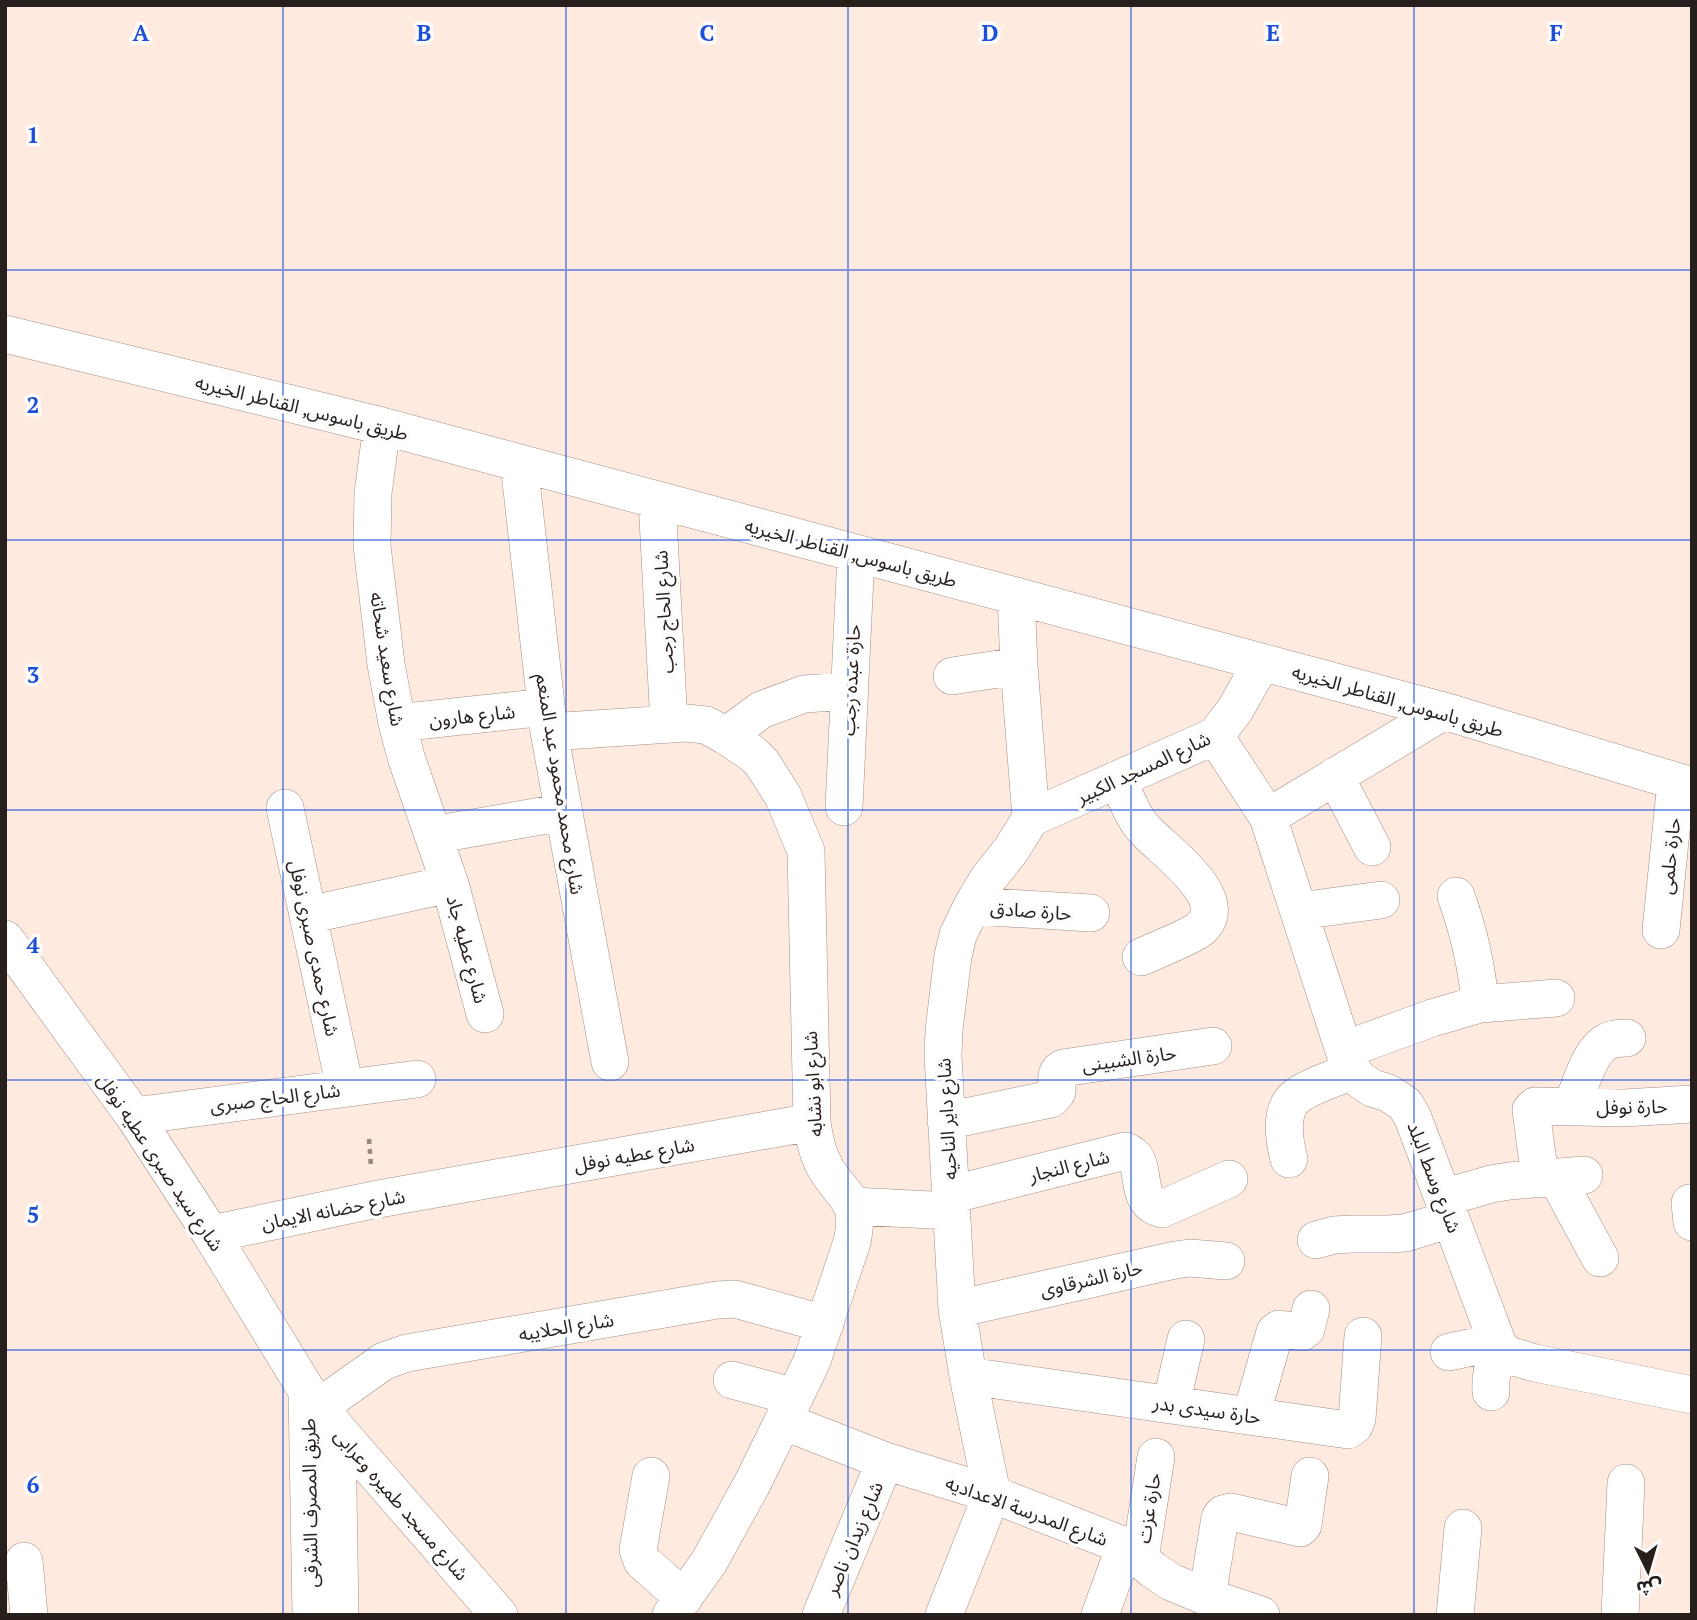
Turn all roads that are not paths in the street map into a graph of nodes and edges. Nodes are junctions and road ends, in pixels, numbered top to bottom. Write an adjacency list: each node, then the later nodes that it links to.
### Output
1 (5, 334): 2 (street, طريق باسوس, القناطر الخيريه)
2 (382, 426): 3 (street, طريق باسوس, القناطر الخيريه); 13 (street, شارع سعيد شحاته)
3 (519, 463): 4 (street, طريق باسوس, القناطر الخيريه); 12 (street, شارع محمد محمود عبد المنعم)
4 (657, 500): 5 (street, طريق باسوس, القناطر الخيريه); 14 (street, شارع الحاج رجب)
5 (856, 554): 6 (street, طريق باسوس, القناطر الخيريه); 10 (street, حارة عبده رجب)
6 (1016, 596): 7 (street, طريق باسوس, القناطر الخيريه); 8 (street)
7 (1262, 662): 11 (street, طريق باسوس, القناطر الخيريه); 16 (street, شارع المسجد الكبير)
8 (1019, 666): 9 (street); 24 (street)
9 (952, 676)
10 (849, 691): 15 (street); 20 (street, حارة عبده رجب)
11 (1444, 711): 17 (street); 19 (street, طريق باسوس, القناطر الخيريه)
12 (547, 719): 13 (street, شارع هارون); 14 (street, شارع هارون); 22 (street, شارع محمد محمود عبد المنعم)
13 (397, 723): 25 (street, شارع سعيد شحاته)
14 (669, 724): 15 (street, شارع ابو نشابه)
15 (726, 736): 50 (street, شارع ابو نشابه)
16 (1215, 736): 18 (street, شارع المسجد الكبير); 23 (street)
17 (1335, 776): 23 (street); 26 (street)
18 (1118, 779): 24 (street, شارع المسجد الكبير); 36 (street)
19 (1684, 784): 34 (street, حارة حلمى)
20 (844, 807)
21 (285, 808): 33 (street, شارع حمدى صبرى نوفل)
22 (564, 812): 25 (street); 43 (street, شارع محمد محمود عبد المنعم)
23 (1268, 817): 31 (street)
24 (1031, 818): 30 (street, شارع داير الناحيه)
25 (433, 835): 27 (street, شارع سعيد شحاته)
26 (1372, 847)
27 (450, 884): 33 (street); 39 (street, شارع عطيه جاد)
28 (1456, 896): 38 (street)
29 (1381, 900): 31 (street)
30 (972, 906): 32 (street, حارة صادق); 49 (street, شارع داير الناحيه)
31 (1299, 911): 42 (street)
32 (1091, 914)
33 (308, 915): 45 (street, شارع حمدى صبرى نوفل)
34 (1661, 930)
35 (5, 939): 48 (street, شارع سيد صبرى عطيه نوفل)
36 (1141, 957)
37 (1556, 998): 38 (street)
38 (1480, 1004): 42 (street)
39 (485, 1014)
40 (1628, 1038): 47 (street, حارة نوفل)
41 (1213, 1046): 49 (street, حارة الشبينى)
42 (1349, 1061): 51 (street); 58 (street, شارع وسط البلد)
43 (610, 1062)
44 (417, 1079): 45 (street, شارع الحاج صبرى)
45 (345, 1088): 48 (street, شارع الحاج صبرى)
46 (1692, 1104): 47 (street, حارة نوفل)
47 (1572, 1106): 52 (street, حارة نوفل)
48 (134, 1116): 59 (street, شارع سيد صبرى عطيه نوفل)
49 (946, 1121): 56 (street, شارع داير الناحيه)
50 (811, 1122): 54 (street, شارع عطيه نوفل); 57 (street, شارع ابو نشابه)
51 (1289, 1159)
52 (1560, 1177): 58 (street); 62 (street)
53 (1229, 1179): 55 (street, شارع النجار)
54 (456, 1186): 59 (street, شارع حضانه الايمان)
55 (1183, 1200): 56 (street, شارع النجار); 61 (street)
56 (950, 1203): 57 (street); 64 (street, شارع داير الناحيه)
57 (853, 1206): 66 (street)
58 (1447, 1209): 60 (street); 69 (street, شارع وسط البلد)
59 (211, 1234): 76 (street, شارع سيد صبرى عطيه نوفل)
60 (1316, 1240)
61 (1190, 1258): 63 (street, حارة الشرقاوى); 64 (street, حارة الشرقاوى)
62 (1600, 1258)
63 (1226, 1261)
64 (957, 1309): 71 (street, شارع داير الناحيه)
65 (1311, 1309): 78 (street)
66 (825, 1324): 76 (street, شارع الحلايبه); 77 (street)
67 (1363, 1336): 78 (street, حارة سيدى بدر)
68 (1186, 1339): 75 (street)
69 (1499, 1346): 70 (street); 73 (street); 74 (street)
70 (1449, 1352)
71 (968, 1376): 75 (street, حارة سيدى بدر); 84 (street, شارع داير الناحيه)
72 (732, 1380): 77 (street, شارع المدرسة الاعداديه)
73 (1491, 1392)
74 (1692, 1395)
75 (1171, 1405): 78 (street, حارة سيدى بدر)
76 (321, 1409): 91 (street, طريق المصرف الشرقى); 92 (street, طريق المصرف الشرقى); 93 (street, شارع مسجد طميره وعرابى)
77 (789, 1409): 80 (street, شارع المدرسة الاعداديه); 89 (street)
78 (1251, 1416)
79 (1156, 1457): 86 (street, حارة عزت)
80 (885, 1461): 84 (street, شارع المدرسة الاعداديه); 94 (street, شارع زيدان ناصر)
81 (651, 1476): 89 (street)
82 (1310, 1476): 88 (street)
83 (1626, 1483): 99 (street)
84 (992, 1494): 86 (street, شارع المدرسة الاعداديه); 95 (street)
85 (1462, 1528): 98 (street)
86 (1133, 1552): 88 (street, شارع المدرسة الاعداديه); 96 (street, حارة عزت)
87 (24, 1561): 90 (street)
88 (1206, 1597): 97 (street, شارع المدرسة الاعداديه)
89 (678, 1606)
90 (29, 1615)
91 (311, 1615)
92 (340, 1615)
93 (499, 1615)
94 (821, 1615)
95 (944, 1615)
96 (1100, 1615)
97 (1261, 1615)
98 (1455, 1615)
99 (1620, 1615)

